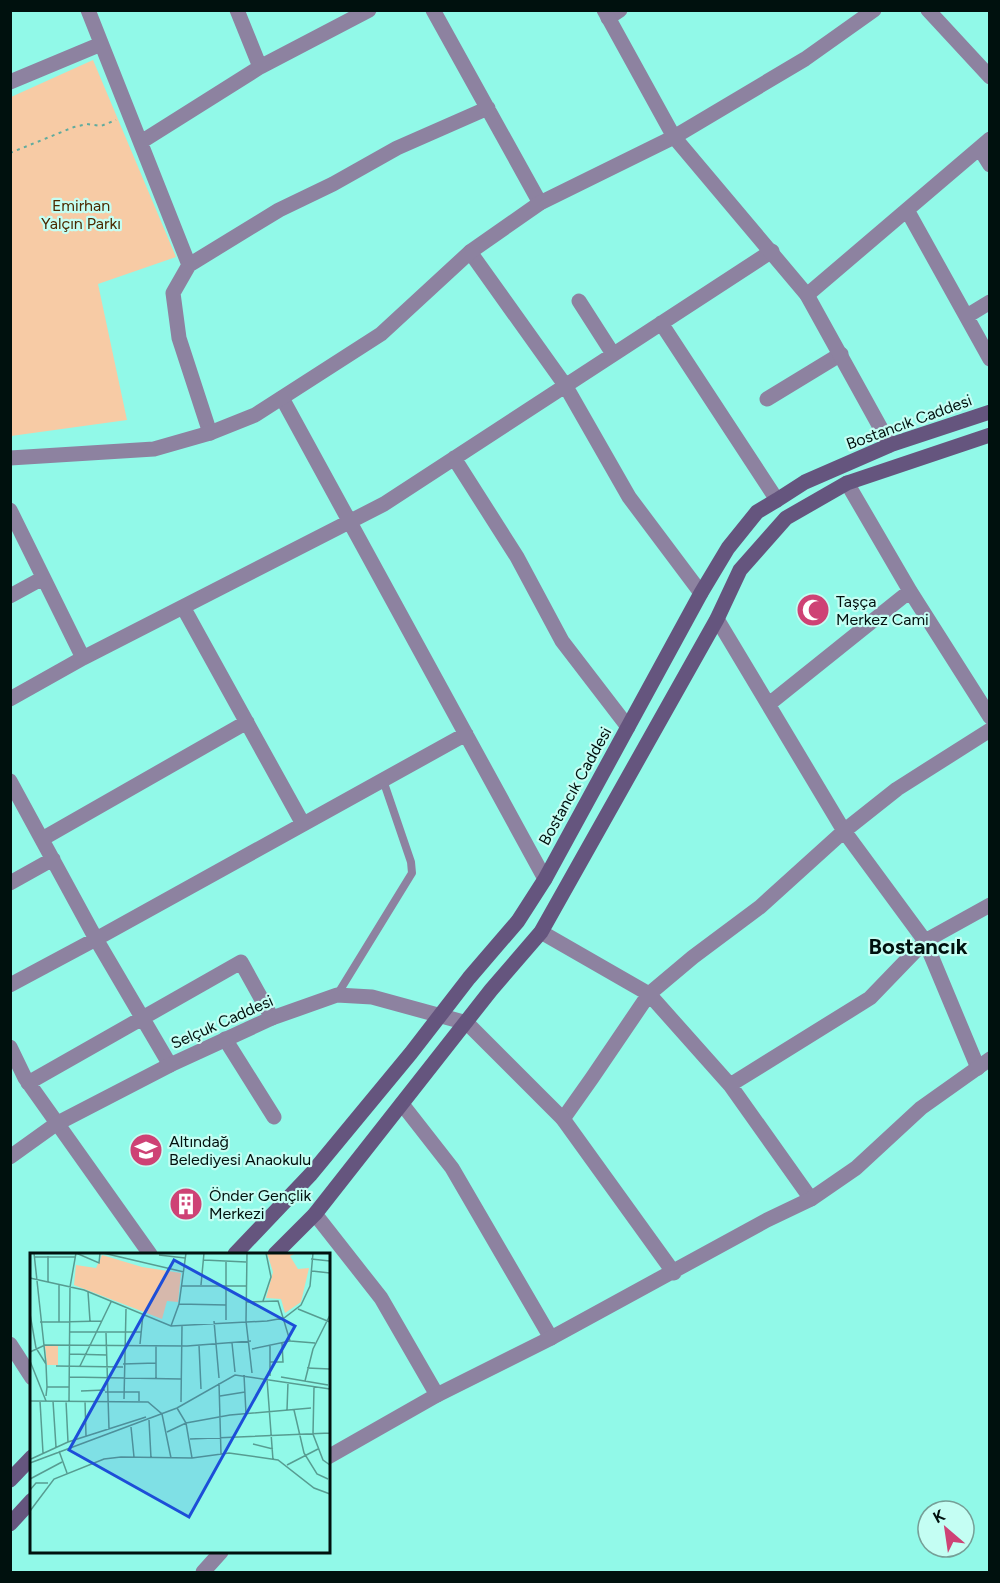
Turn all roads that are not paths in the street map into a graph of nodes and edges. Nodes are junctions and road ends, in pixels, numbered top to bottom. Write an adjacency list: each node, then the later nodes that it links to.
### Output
1 (88, 10): 8 (street)
2 (237, 10): 9 (street)
3 (369, 10): 9 (street)
4 (433, 10): 12 (street)
5 (874, 10): 13 (street)
6 (928, 10): 10 (street)
7 (611, 13): 13 (street)
8 (101, 44): 11 (street); 14 (street)
9 (260, 67): 14 (street)
10 (990, 77)
11 (10, 82)
12 (488, 108): 17 (street); 21 (street)
13 (674, 137): 17 (street); 19 (street)
14 (141, 142): 21 (street)
15 (985, 144): 16 (street); 18 (street)
16 (990, 165)
17 (540, 203): 20 (street)
18 (908, 210): 22 (street); 25 (street)
19 (772, 251): 22 (street); 26 (street)
20 (470, 252): 30 (street); 31 (street)
21 (189, 264): 34 (street)
22 (807, 295): 28 (street)
23 (579, 301): 27 (street)
24 (990, 302): 25 (street)
25 (967, 316): 29 (street)
26 (661, 323): 27 (street); 40 (street)
27 (613, 354): 30 (street)
28 (840, 354): 32 (street); 36 (street)
29 (990, 359)
30 (565, 385): 38 (street); 45 (street)
31 (282, 398): 34 (street); 42 (street)
32 (767, 399)
33 (990, 412): 36 (main road, Bostancık Caddesi)
34 (210, 433): 37 (street)
35 (990, 435): 39 (main road)
36 (890, 445): 40 (main road, Bostancık Caddesi)
37 (10, 458)
38 (454, 458): 42 (street); 54 (street)
39 (847, 483): 44 (street); 48 (main road)
40 (777, 500): 45 (main road, Bostancık Caddesi)
41 (10, 510): 43 (street)
42 (351, 521): 47 (street); 56 (street)
43 (43, 578): 46 (street); 49 (street)
44 (910, 591): 51 (street); 52 (street)
45 (701, 593): 54 (main road, Bostancık Caddesi)
46 (10, 596)
47 (183, 607): 49 (street); 53 (street)
48 (717, 619): 51 (street); 67 (main road)
49 (83, 658): 50 (street)
50 (10, 699)
51 (769, 704): 61 (street)
52 (990, 717)
53 (247, 722): 60 (street); 62 (street)
54 (628, 727): 64 (main road, Bostancık Caddesi)
55 (990, 730): 61 (street)
56 (466, 734): 57 (street); 64 (street)
57 (383, 780): 60 (street); 72 (lane)
58 (10, 781): 59 (street)
59 (17, 808): 62 (street)
60 (303, 824): 68 (street)
61 (844, 831): 69 (street); 71 (street)
62 (42, 839): 63 (street)
63 (53, 859): 65 (street); 68 (street)
64 (545, 879): 73 (main road, Bostancık Caddesi)
65 (10, 883)
66 (990, 906): 69 (street)
67 (541, 932): 71 (street); 76 (main road)
68 (96, 939): 70 (street); 74 (street)
69 (926, 941): 79 (street); 82 (street)
70 (10, 985)
71 (649, 994): 82 (street); 85 (street)
72 (337, 995): 73 (street, Selçuk Caddesi); 75 (street, Selçuk Caddesi)
73 (440, 1015): 76 (street, Selçuk Caddesi); 91 (main road, Bostancık Caddesi)
74 (144, 1018): 75 (street); 80 (street); 81 (street)
75 (272, 1018): 77 (street, Selçuk Caddesi)
76 (467, 1023): 83 (main road); 85 (street)
77 (225, 1039): 80 (street, Selçuk Caddesi); 84 (street)
78 (10, 1047): 81 (street)
79 (984, 1064): 88 (street)
80 (170, 1065): 86 (street, Selçuk Caddesi)
81 (20, 1076): 86 (street)
82 (730, 1085): 88 (street)
83 (402, 1104): 89 (main road); 94 (street)
84 (274, 1117)
85 (563, 1119): 93 (street)
86 (56, 1124): 87 (street, Selçuk Caddesi); 90 (street)
87 (10, 1157)
88 (811, 1199): 93 (street)
89 (315, 1214): 92 (main road); 97 (street)
90 (149, 1253)
91 (237, 1253)
92 (276, 1253)
93 (674, 1273): 94 (street)
94 (551, 1338): 97 (street)
95 (10, 1344): 96 (street)
96 (30, 1375)
97 (437, 1395): 98 (street)
98 (330, 1456)
99 (30, 1459): 100 (main road)
100 (10, 1480)
101 (30, 1502): 102 (main road)
102 (10, 1524)
103 (219, 1553): 104 (street)
104 (203, 1572)

